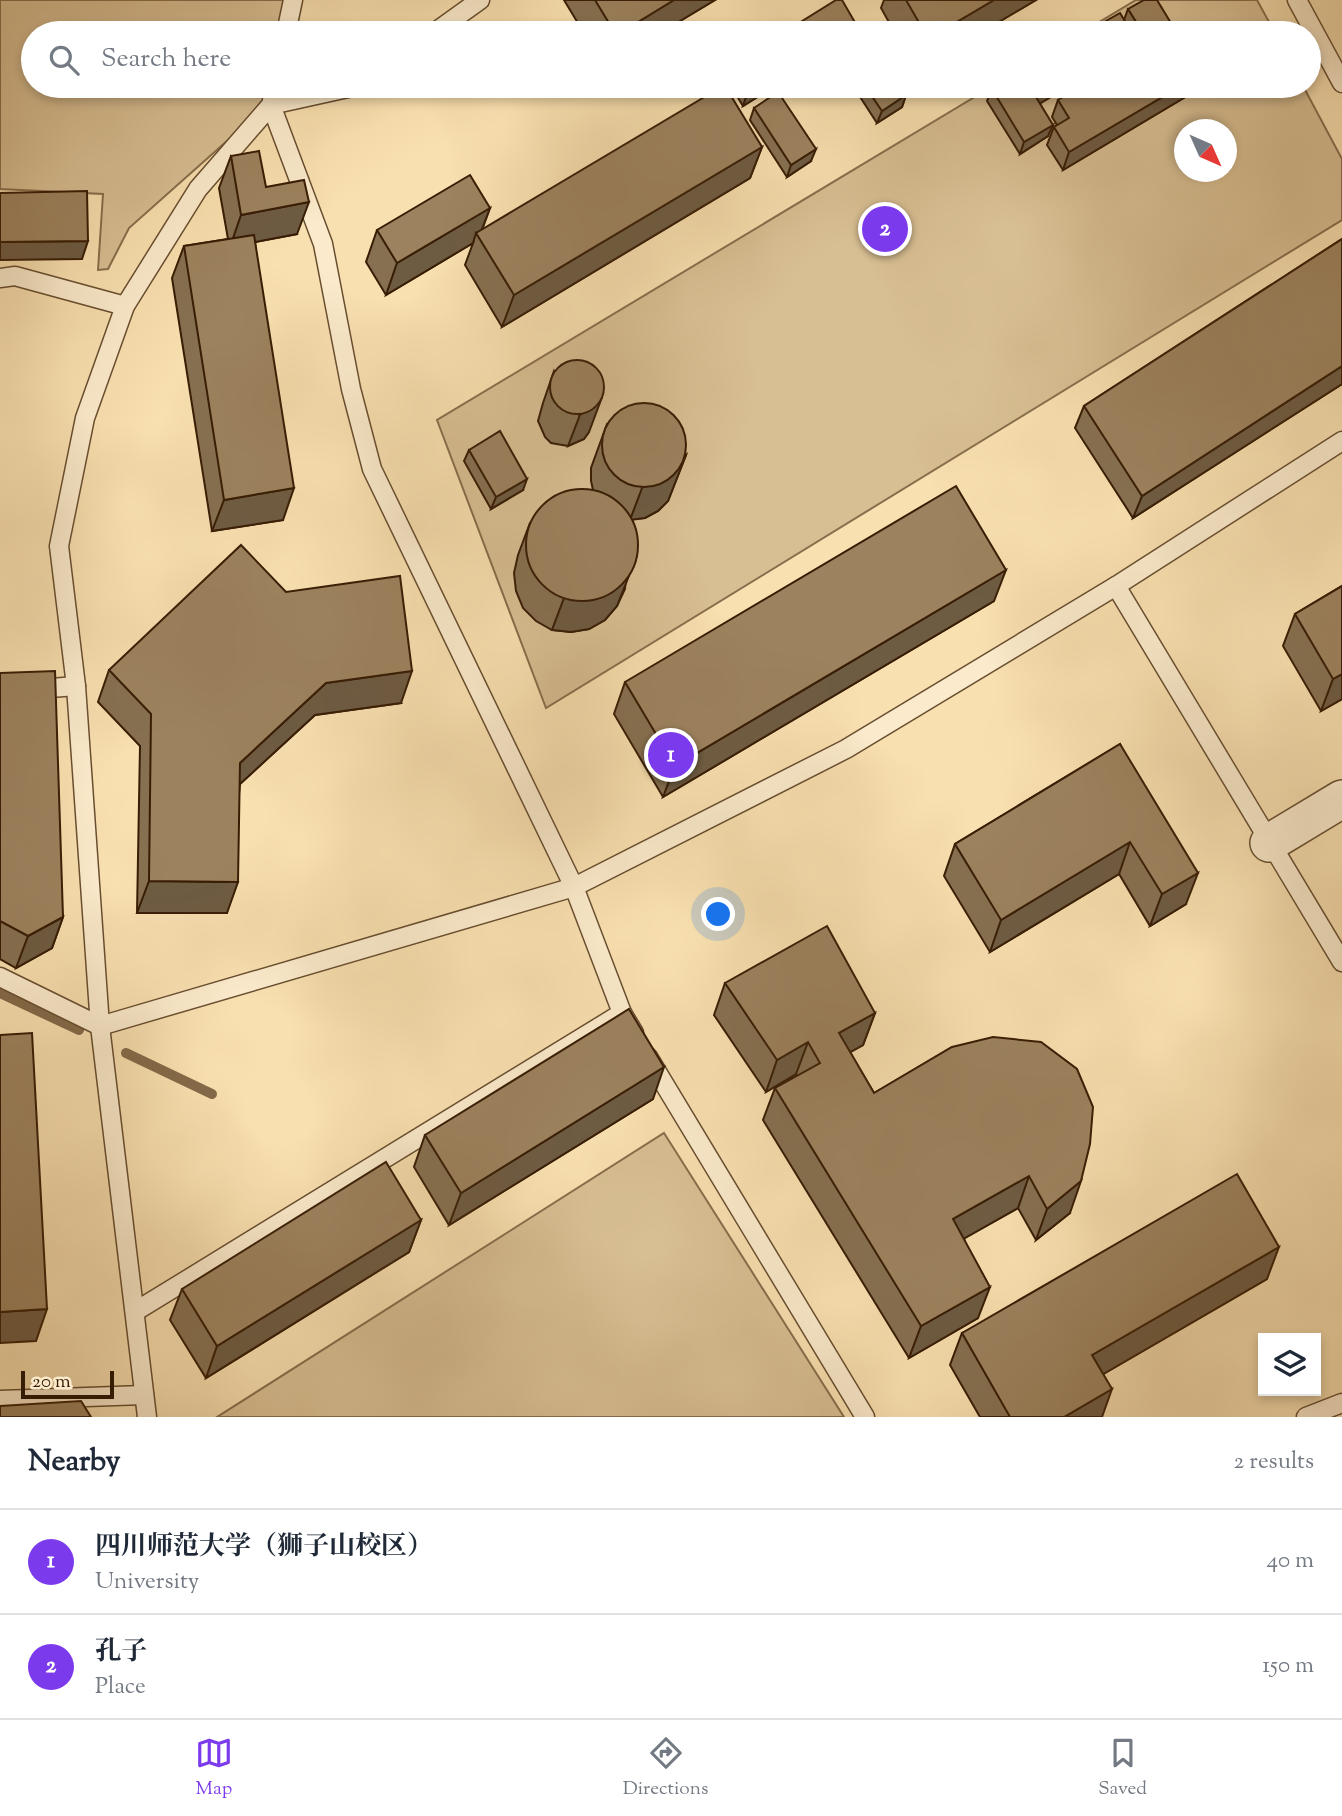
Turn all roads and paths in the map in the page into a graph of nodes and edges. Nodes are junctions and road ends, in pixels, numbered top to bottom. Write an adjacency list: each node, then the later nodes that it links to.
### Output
1 (293, 0): 4 (lane)
2 (480, 0): 5 (lane)
3 (1297, 0): 6 (lane)
4 (289, 21)
5 (451, 21)
6 (1308, 21)
7 (1321, 44): 8 (lane)
8 (1342, 83)
9 (272, 98): 11 (lane)
10 (303, 98): 11 (lane)
11 (271, 105): 13 (lane); 20 (lane)
12 (0, 278): 13 (lane)
13 (125, 306): 16 (lane)
14 (1342, 442): 15 (lane)
15 (1116, 586): 19 (lane); 20 (lane)
16 (76, 686): 17 (lane); 24 (lane)
17 (0, 692)
18 (1342, 799): 19 (street)
19 (1269, 844): 21 (lane)
20 (574, 887): 23 (lane); 24 (lane)
21 (1342, 962)
22 (0, 977): 24 (lane)
23 (622, 1013): 25 (lane); 30 (lane)
24 (100, 1026): 25 (lane)
25 (136, 1311): 26 (lane)
26 (144, 1395): 27 (lane); 29 (lane)
27 (0, 1400)
28 (1342, 1402): 31 (lane)
29 (147, 1417)
30 (865, 1417)
31 (1306, 1417)

